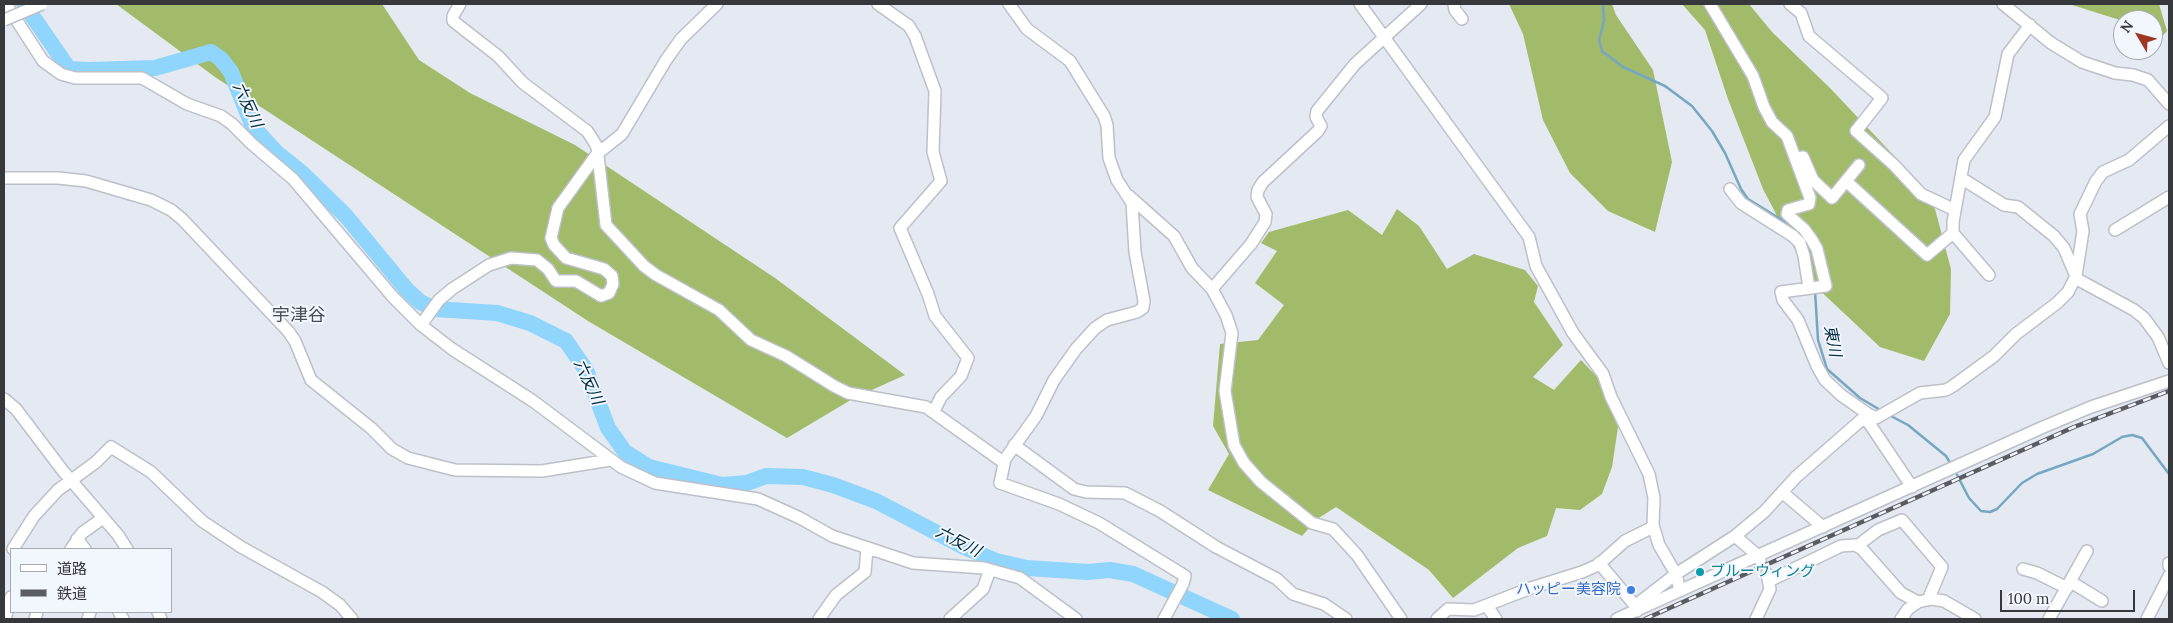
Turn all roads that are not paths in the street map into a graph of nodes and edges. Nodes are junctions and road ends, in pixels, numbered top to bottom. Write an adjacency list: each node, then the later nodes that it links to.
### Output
1 (6, 4): 35 (street)
2 (42, 4): 14 (street, bridge)
3 (460, 4): 19 (street)
4 (717, 4): 19 (street)
5 (878, 4): 39 (street)
6 (1009, 4): 26 (street)
7 (1360, 4): 16 (street)
8 (1421, 4): 16 (street)
9 (1454, 4): 13 (street)
10 (1710, 4): 20 (street)
11 (1790, 4): 28 (street)
12 (2003, 4): 15 (street)
13 (1462, 19)
14 (4, 20)
15 (2030, 25): 17 (street); 23 (street)
16 (1384, 36): 34 (street); 49 (street)
17 (2169, 104)
18 (2169, 126): 32 (street)
19 (597, 154): 35 (street); 39 (street)
20 (1796, 159): 24 (street); 33 (street)
21 (1859, 165): 24 (street)
22 (4, 178): 42 (street)
23 (1961, 178): 28 (street); 32 (street)
24 (1846, 181): 30 (street)
25 (1730, 189): 33 (street)
26 (1129, 196): 34 (street); 41 (street)
27 (2169, 196): 29 (street)
28 (1955, 210): 30 (street)
29 (2115, 230)
30 (1953, 233): 31 (street)
31 (1989, 275)
32 (2075, 277): 36 (street); 40 (street)
33 (1809, 288): 40 (street)
34 (1212, 289): 83 (street)
35 (421, 325): 42 (street)
36 (2169, 363)
37 (2169, 381): 45 (street)
38 (4, 399): 44 (street)
39 (934, 410): 43 (street)
40 (1871, 416): 45 (street); 46 (street)
41 (1014, 446): 43 (street); 82 (street)
42 (610, 460): 57 (street)
43 (1004, 462): 81 (street)
44 (72, 481): 47 (street); 53 (street); 72 (street)
45 (1912, 487): 48 (street)
46 (1782, 492): 48 (street); 50 (street)
47 (103, 518): 51 (street); 56 (street)
48 (1823, 526): 59 (street)
49 (1654, 527): 61 (street); 65 (street)
50 (1735, 536): 59 (street); 65 (street)
51 (77, 539): 54 (street); 55 (street)
52 (1856, 546): 70 (street); 70 (street); 87 (street)
53 (14, 548)
54 (72, 548)
55 (84, 548)
56 (126, 548)
57 (867, 549): 64 (street); 78 (street)
58 (2087, 552): 67 (street)
59 (1758, 558): 68 (street)
60 (2169, 562): 62 (street)
61 (1599, 563): 73 (street); 74 (street)
62 (2169, 566)
63 (2023, 569): 67 (street)
64 (990, 570): 79 (street); 80 (street)
65 (1676, 574): 68 (street); 74 (street)
66 (2169, 576): 91 (street)
67 (2069, 585): 71 (street); 90 (street)
68 (1680, 591): 74 (street)
69 (10, 601): 75 (street)
70 (1923, 601): 88 (street); 89 (street)
71 (2102, 601)
72 (340, 605): 76 (street); 77 (street)
73 (1487, 606): 84 (street); 85 (street)
74 (1637, 610): 86 (street)
75 (5, 619)
76 (336, 619)
77 (352, 619)
78 (819, 619)
79 (950, 619)
80 (1076, 619)
81 (1164, 619)
82 (1346, 619)
83 (1401, 619)
84 (1437, 619)
85 (1496, 619)
86 (1617, 619)
87 (1756, 619)
88 (1901, 619)
89 (1975, 619)
90 (2048, 619)
91 (2147, 619)

